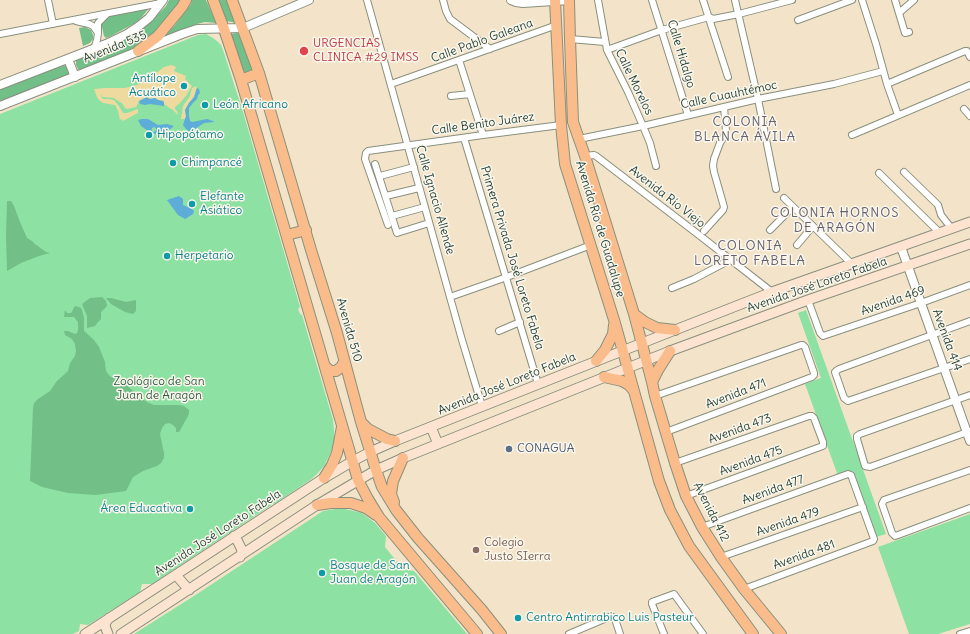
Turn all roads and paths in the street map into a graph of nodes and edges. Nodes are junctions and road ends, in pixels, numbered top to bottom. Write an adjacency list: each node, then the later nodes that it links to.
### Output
1 (48, 0): 27 (street)
2 (186, 0): 40 (main road)
3 (213, 0): 30 (main road)
4 (232, 0): 29 (main road, Avenida 510)
5 (308, 0): 29 (street)
6 (367, 0): 49 (street, Calle Ignacio Allende)
7 (443, 0): 38 (street)
8 (511, 0): 19 (street)
9 (569, 0): 19 (street); 35 (main road, Avenida Río de Guadalupe)
10 (598, 0): 36 (street, Calle Morelos)
11 (652, 0): 31 (street, Calle Hidalgo)
12 (703, 0): 24 (street)
13 (735, 0): 22 (street)
14 (792, 0): 22 (street)
15 (852, 0): 26 (street)
16 (862, 0): 44 (street)
17 (895, 0): 23 (street)
18 (914, 0): 23 (street)
19 (555, 1): 28 (main road, Avenida Río de Guadalupe)
20 (162, 2): 21 (street); 37 (street, Avenida 535)
21 (107, 14): 25 (street); 33 (street)
22 (739, 14): 24 (street); 55 (street)
23 (899, 14): 32 (street)
24 (709, 17): 31 (street); 47 (street)
25 (72, 20): 27 (street); 33 (street)
26 (798, 20)
27 (53, 24): 34 (street)
28 (557, 25): 38 (street, Calle Pablo Galeana); 62 (main road, Avenida Río de Guadalupe)
29 (243, 28): 30 (street, Avenida 535); 45 (main road, Avenida 510)
30 (224, 29): 40 (street, Avenida 535); 48 (main road)
31 (662, 30): 39 (street); 59 (street, Calle Hidalgo)
32 (909, 32)
33 (98, 33): 37 (street)
34 (0, 34)
35 (570, 39): 36 (street); 67 (main road, Avenida Río de Guadalupe)
36 (605, 42): 39 (street, Calle Morelos)
37 (94, 49): 42 (street, Avenida 535)
38 (490, 49): 43 (street, Calle Pablo Galeana)
39 (607, 50): 63 (street, Calle Morelos)
40 (138, 51): 46 (street, Avenida 535)
41 (970, 57): 50 (street)
42 (68, 58): 46 (street); 51 (street, Avenida 535)
43 (459, 60): 49 (street, Calle Pablo Galeana); 53 (street)
44 (883, 71): 50 (street); 55 (street, Calle Cuauhtémoc)
45 (259, 74): 48 (main road); 88 (main road, Avenida 510)
46 (75, 77): 56 (street, Avenida 535)
47 (728, 77)
48 (241, 80): 92 (main road)
49 (391, 84): 68 (street, Calle Ignacio Allende)
50 (887, 84): 60 (street)
51 (0, 85)
52 (970, 85): 60 (street)
53 (470, 94): 54 (street); 64 (street)
54 (451, 96)
55 (758, 99): 57 (street, Calle Cuauhtémoc); 77 (street)
56 (0, 106)
57 (724, 107): 59 (street, Calle Cuauhtémoc); 90 (street)
58 (964, 109): 61 (street)
59 (688, 115): 63 (street, Calle Cuauhtémoc)
60 (898, 115): 65 (street)
61 (970, 116)
62 (561, 124): 64 (street, Calle Benito Juárez); 94 (main road, Avenida Río de Guadalupe)
63 (643, 126): 67 (street, Calle Cuauhtémoc); 71 (street, Calle Morelos)
64 (484, 135): 66 (street, Calle Benito Juárez)
65 (852, 135)
66 (464, 138): 68 (street, Calle Benito Juárez); 100 (street, Primera Privada José Loreto Fabela)
67 (579, 139): 69 (main road, Avenida Río de Guadalupe)
68 (408, 146): 72 (street, Calle Ignacio Allende); 85 (street, Calle Benito Juárez)
69 (585, 156): 97 (street, Avenida Río Viejo); 107 (main road, Avenida Río de Guadalupe)
70 (375, 164): 75 (street)
71 (656, 166)
72 (414, 167): 75 (street); 76 (street, Calle Ignacio Allende)
73 (904, 172): 87 (street)
74 (879, 173): 91 (street)
75 (380, 176): 78 (street)
76 (419, 188): 78 (street); 80 (street, Calle Ignacio Allende)
77 (776, 189)
78 (386, 196): 82 (street)
79 (784, 198): 81 (street)
80 (425, 207): 82 (street); 84 (street, Calle Ignacio Allende)
81 (792, 207): 86 (street); 89 (street)
82 (392, 216): 84 (street)
83 (970, 222): 87 (main road, Avenida José Loreto Fabela)
84 (429, 223): 104 (street, Calle Ignacio Allende)
85 (388, 225)
86 (813, 226): 95 (street); 98 (street)
87 (952, 229): 91 (main road, Avenida José Loreto Fabela)
88 (306, 230): 92 (main road); 120 (main road, Avenida 510)
89 (770, 230)
90 (704, 231)
91 (940, 233): 96 (main road, Avenida José Loreto Fabela)
92 (287, 235): 121 (main road)
93 (970, 244): 99 (main road, Avenida José Loreto Fabela)
94 (590, 245): 100 (street); 110 (main road, Avenida Río de Guadalupe)
95 (797, 245)
96 (901, 247): 98 (main road, Avenida José Loreto Fabela); 99 (street, Avenida 414)
97 (730, 260): 102 (street); 103 (street, Avenida Río Viejo)
98 (852, 264): 103 (main road, Avenida José Loreto Fabela)
99 (908, 266): 105 (main road, Avenida José Loreto Fabela); 106 (street, Avenida 414)
100 (507, 277): 104 (street); 109 (street, Primera Privada José Loreto Fabela)
101 (970, 285): 106 (street, Avenida 469)
102 (672, 288)
103 (772, 292): 111 (main road, Avenida José Loreto Fabela)
104 (450, 297): 131 (street, Calle Ignacio Allende)
105 (808, 300): 106 (street, Avenida 469); 116 (main road, Avenida José Loreto Fabela)
106 (921, 303): 113 (street, Avenida 414)
107 (634, 314): 111 (main road); 114 (main road, Avenida Río de Guadalupe)
108 (970, 321): 113 (street)
109 (520, 322): 112 (street); 126 (street, Primera Privada José Loreto Fabela)
110 (614, 323): 115 (main road, Avenida Río de Guadalupe); 118 (main road)
111 (675, 330): 114 (main road, Avenida José Loreto Fabela)
112 (499, 331)
113 (933, 335): 123 (street, Avenida 414); 123 (street)
114 (642, 342): 115 (main road, Avenida José Loreto Fabela); 119 (main road, Avenida Río de Guadalupe)
115 (622, 350): 118 (main road, Avenida José Loreto Fabela); 122 (main road, Avenida Río de Guadalupe)
116 (670, 351): 119 (main road, Avenida José Loreto Fabela); 125 (main road)
117 (970, 359): 123 (street)
118 (596, 361): 126 (main road, Avenida José Loreto Fabela)
119 (646, 361): 122 (main road, Avenida José Loreto Fabela); 125 (main road, Avenida 412)
120 (344, 362): 121 (main road); 132 (main road, Avenida 510)
121 (326, 366): 133 (main road)
122 (628, 368): 124 (main road, Avenida José Loreto Fabela); 127 (main road)
123 (944, 368): 130 (street, Avenida 414)
124 (604, 377): 127 (main road); 139 (main road, Avenida José Loreto Fabela)
125 (652, 382): 129 (main road, Avenida 412)
126 (538, 384): 131 (main road, Avenida José Loreto Fabela)
127 (634, 391): 178 (main road)
128 (970, 395): 130 (street)
129 (655, 396): 135 (main road, Avenida 412); 135 (street, Avenida 471)
130 (956, 400): 136 (street, Avenida 414); 136 (street)
131 (482, 406): 134 (main road, Avenida José Loreto Fabela)
132 (361, 422): 137 (main road); 141 (main road, Avenida 510)
133 (343, 425): 143 (main road); 147 (main road)
134 (431, 427): 137 (main road, Avenida José Loreto Fabela); 139 (main road)
135 (666, 432): 144 (main road, Avenida 412)
136 (968, 432): 138 (street, Avenida 414)
137 (395, 441): 141 (main road, Avenida José Loreto Fabela)
138 (970, 441)
139 (438, 444): 142 (main road, Avenida José Loreto Fabela)
140 (823, 446): 144 (street, Avenida 473); 149 (street, Avenida 475)
141 (370, 452): 143 (main road, Avenida José Loreto Fabela); 145 (main road, Avenida 510)
142 (403, 458): 145 (main road, Avenida José Loreto Fabela); 153 (main road)
143 (353, 461): 147 (main road, Avenida José Loreto Fabela); 148 (main road)
144 (675, 463): 149 (main road, Avenida 412)
145 (376, 470): 148 (main road, Avenida José Loreto Fabela); 153 (main road, Avenida 510)
146 (970, 470): 152 (street)
147 (324, 478): 156 (main road, Avenida José Loreto Fabela)
148 (358, 480): 150 (main road, Avenida José Loreto Fabela); 154 (main road)
149 (686, 496): 155 (main road, Avenida 412)
150 (317, 506): 154 (main road); 160 (main road, Avenida José Loreto Fabela)
151 (863, 507): 155 (street, Avenida 477); 162 (street, Avenida 479); 164 (street, Avenida 481)
152 (970, 508)
153 (396, 510): 158 (main road, Avenida 510)
154 (379, 517): 159 (main road)
155 (702, 527): 162 (main road, Avenida 412)
156 (244, 530): 157 (main road, Avenida José Loreto Fabela); 160 (main road)
157 (234, 536): 161 (main road); 163 (main road, Avenida José Loreto Fabela)
158 (418, 538): 159 (main road); 173 (main road, Avenida 510)
159 (405, 548): 172 (main road)
160 (249, 550): 161 (main road, Avenida José Loreto Fabela)
161 (240, 557): 165 (main road, Avenida José Loreto Fabela)
162 (721, 557): 164 (main road, Avenida 412)
163 (176, 575): 165 (main road); 166 (main road, Avenida José Loreto Fabela)
164 (744, 589): 179 (main road, Avenida 412)
165 (189, 590): 171 (main road, Avenida José Loreto Fabela)
166 (109, 618): 167 (main road, Avenida José Loreto Fabela); 170 (main road)
167 (100, 630): 169 (main road, Avenida José Loreto Fabela)
168 (970, 631): 180 (street)
169 (85, 634)
170 (108, 634)
171 (120, 634)
172 (477, 634)
173 (501, 634)
174 (569, 634): 175 (street)
175 (620, 634)
176 (664, 634): 177 (street)
177 (703, 634)
178 (754, 634)
179 (781, 634)
180 (960, 634)

